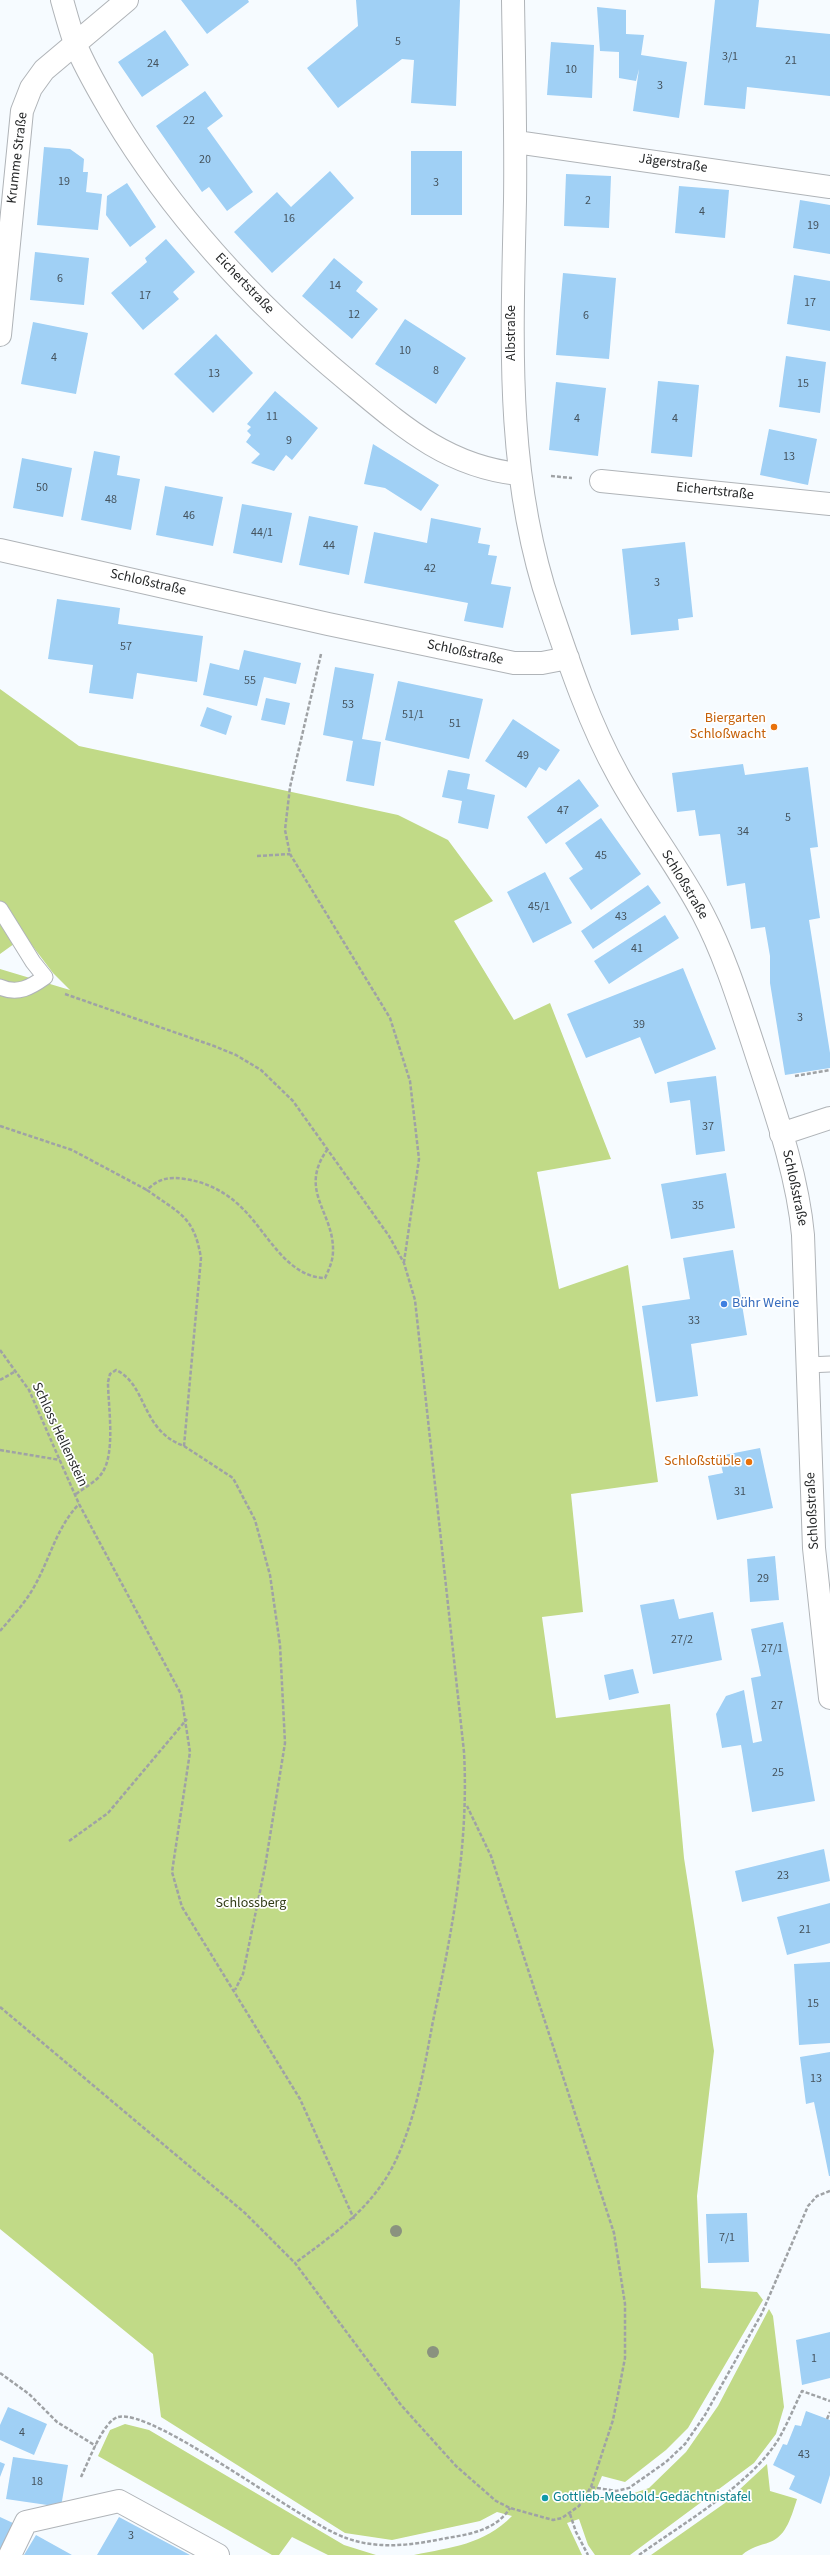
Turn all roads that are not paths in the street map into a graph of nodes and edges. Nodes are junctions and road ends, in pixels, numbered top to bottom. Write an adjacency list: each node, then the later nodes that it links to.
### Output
1 (62, 0): 4 (street, Eichertstraße)
2 (127, 0): 4 (street, Krumme Straße)
3 (513, 0): 5 (street, Albstraße)
4 (75, 42): 7 (street, Krumme Straße); 8 (street, Eichertstraße)
5 (516, 142): 6 (street, Jägerstraße); 8 (street, Albstraße)
6 (830, 187)
7 (0, 335)
8 (518, 474): 12 (street, Albstraße)
9 (601, 480): 10 (street, Eichertstraße)
10 (830, 504)
11 (0, 550): 12 (street, Schloßstraße)
12 (568, 658): 16 (street, Schloßstraße)
13 (0, 910): 14 (lane)
14 (0, 987)
15 (830, 1118): 16 (street)
16 (781, 1134): 18 (street, Schloßstraße)
17 (830, 1364): 18 (lane)
18 (808, 1365): 19 (street, Schloßstraße)
19 (830, 1698)
20 (10, 2555): 21 (street)
21 (218, 2555)

